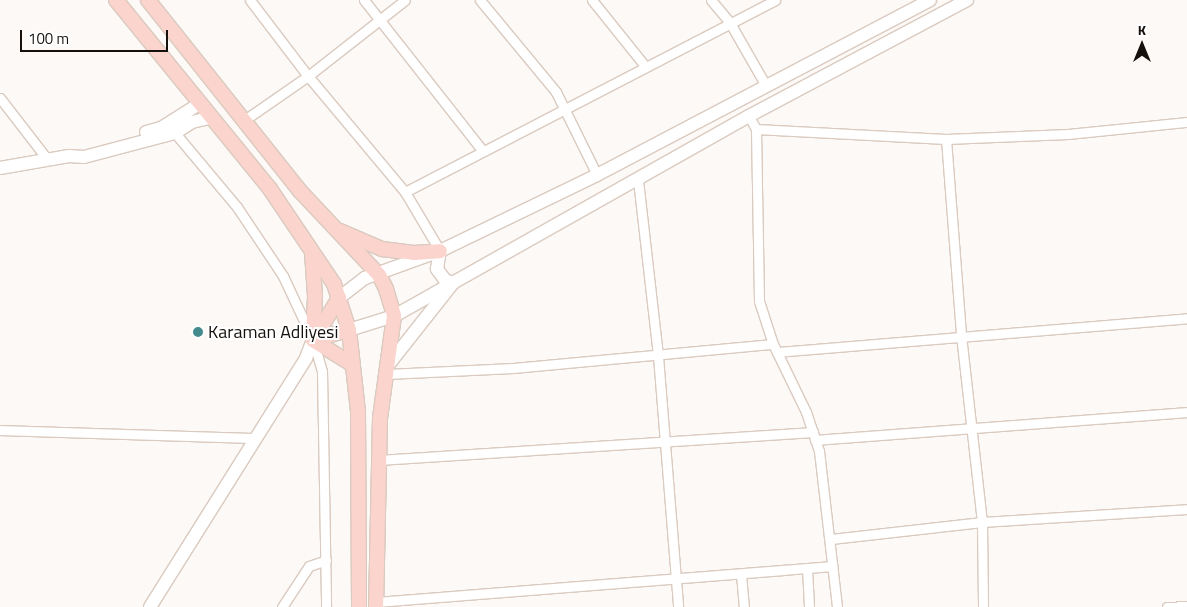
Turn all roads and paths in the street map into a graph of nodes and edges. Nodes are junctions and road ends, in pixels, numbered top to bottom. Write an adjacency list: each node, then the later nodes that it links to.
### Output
1 (116, 0): 19 (main road)
2 (148, 0): 23 (main road)
3 (250, 0): 16 (street)
4 (364, 0): 13 (street)
5 (405, 0): 13 (street)
6 (480, 0): 20 (street)
7 (592, 0): 15 (street)
8 (711, 0): 14 (street)
9 (775, 0): 14 (street)
10 (930, 0): 12 (main road)
11 (967, 0): 21 (main road)
12 (909, 5): 17 (main road)
13 (380, 20): 16 (street); 28 (street)
14 (730, 23): 15 (street); 17 (street)
15 (646, 66): 20 (street)
16 (308, 76): 23 (street); 34 (street)
17 (766, 84): 32 (main road)
18 (0, 98): 30 (street)
19 (198, 104): 22 (main road); 29 (main road)
20 (563, 109): 28 (street); 32 (street)
21 (749, 116): 25 (street); 33 (main road)
22 (210, 118): 26 (main road); 36 (main road)
23 (243, 120): 35 (main road)
24 (1187, 122): 27 (street)
25 (756, 129): 27 (street); 46 (street)
26 (175, 133): 29 (main road); 45 (street)
27 (946, 139): 44 (street)
28 (483, 151): 34 (street)
29 (69, 156): 30 (main road)
30 (48, 160): 31 (main road)
31 (0, 168)
32 (597, 175): 37 (main road)
33 (638, 180): 39 (main road); 47 (street)
34 (405, 192): 37 (street)
35 (330, 225): 37 (main road); 38 (main road)
36 (312, 250): 40 (main road); 45 (main road)
37 (440, 251): 38 (main road); 39 (main road)
38 (379, 274): 40 (main road); 41 (main road)
39 (453, 283): 41 (main road); 49 (main road)
40 (339, 298): 43 (main road); 45 (main road)
41 (394, 316): 43 (main road); 49 (main road)
42 (1187, 318): 44 (street)
43 (349, 330): 45 (main road); 48 (main road)
44 (960, 335): 46 (street); 52 (street)
45 (313, 340): 48 (main road); 54 (main road); 60 (street)
46 (775, 348): 47 (street); 53 (street)
47 (658, 356): 49 (street); 55 (street)
48 (353, 366): 70 (main road)
49 (388, 369): 56 (main road)
50 (1187, 412): 52 (street)
51 (0, 430): 54 (street)
52 (970, 430): 53 (street); 58 (street)
53 (814, 436): 55 (street); 59 (street)
54 (256, 438): 67 (main road)
55 (664, 443): 56 (street); 64 (street)
56 (379, 460): 65 (main road)
57 (1187, 509): 58 (street)
58 (982, 522): 59 (street); 75 (street)
59 (831, 539): 61 (street)
60 (326, 560): 68 (street); 69 (street)
61 (833, 566): 62 (street); 74 (street)
62 (807, 568): 63 (street); 73 (street)
63 (741, 574): 64 (street); 72 (street)
64 (677, 580): 65 (street); 71 (street)
65 (376, 605)
66 (1187, 606): 76 (street)
67 (150, 607)
68 (282, 607)
69 (326, 607)
70 (358, 607)
71 (678, 607)
72 (744, 607)
73 (810, 607)
74 (837, 607)
75 (983, 607)
76 (1168, 607)

